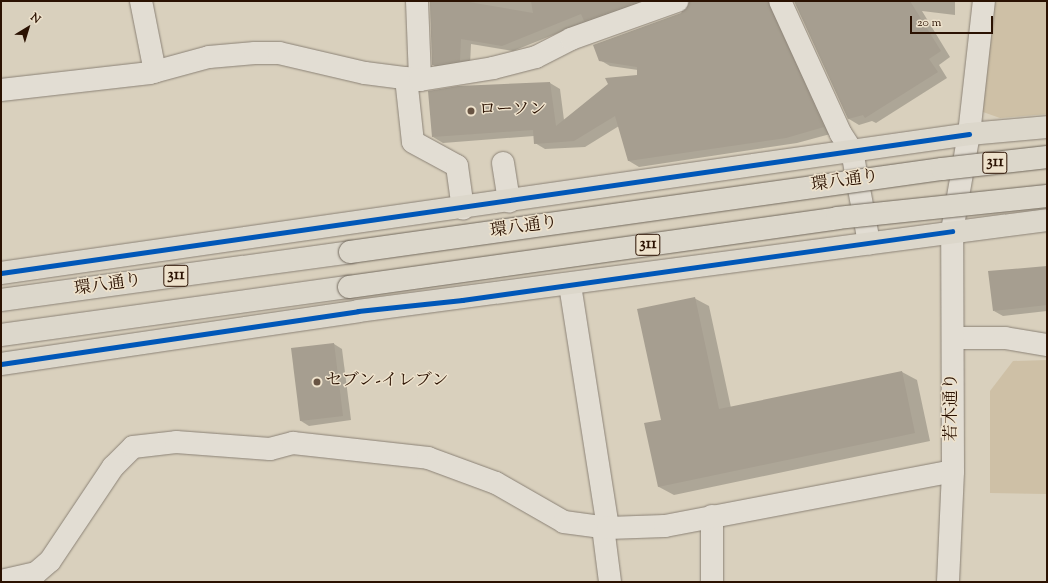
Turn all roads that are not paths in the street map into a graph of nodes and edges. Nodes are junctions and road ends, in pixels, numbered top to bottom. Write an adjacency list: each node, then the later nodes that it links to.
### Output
1 (141, 1): 6 (street)
2 (417, 1): 7 (street)
3 (677, 1): 7 (street)
4 (780, 1): 11 (street)
5 (984, 1): 10 (street, 若木通り)
6 (155, 72): 7 (street); 8 (street)
7 (413, 79): 16 (street)
8 (1, 90)
9 (1047, 127): 10 (main road)
10 (969, 134): 11 (main road); 19 (street, 若木通り)
11 (852, 151): 15 (main road); 20 (street)
12 (1047, 157): 21 (main road, 環八通り / 311, bridge)
13 (503, 163): 15 (street)
14 (1047, 196): 26 (main road, 環八通り / 311, bridge)
15 (509, 202): 16 (main road)
16 (463, 209): 18 (main road)
17 (1047, 220): 19 (main road)
18 (345, 226): 22 (main road); 23 (main road)
19 (952, 232): 20 (main road); 33 (street, 若木通り)
20 (869, 243): 25 (main road)
21 (350, 252): 22 (main road); 27 (main road, 環八通り / 311)
22 (223, 255): 23 (main road); 27 (main road)
23 (22, 271): 24 (main road)
24 (1, 273)
25 (570, 285): 29 (main road); 39 (street)
26 (349, 287): 30 (main road); 31 (main road, 環八通り / 311)
27 (26, 297): 28 (main road, 環八通り / 311)
28 (1, 300)
29 (358, 311): 30 (main road); 35 (main road)
30 (202, 321): 31 (main road); 35 (main road)
31 (26, 332): 32 (main road, 環八通り / 311)
32 (1, 335)
33 (954, 338): 34 (street); 37 (street, 若木通り)
34 (1047, 345)
35 (32, 360): 36 (main road)
36 (1, 364)
37 (953, 471): 38 (street); 43 (street, 若木通り)
38 (712, 516): 39 (street); 42 (street)
39 (606, 527): 40 (street); 41 (street)
40 (1, 581)
41 (610, 582)
42 (712, 582)
43 (948, 582)

